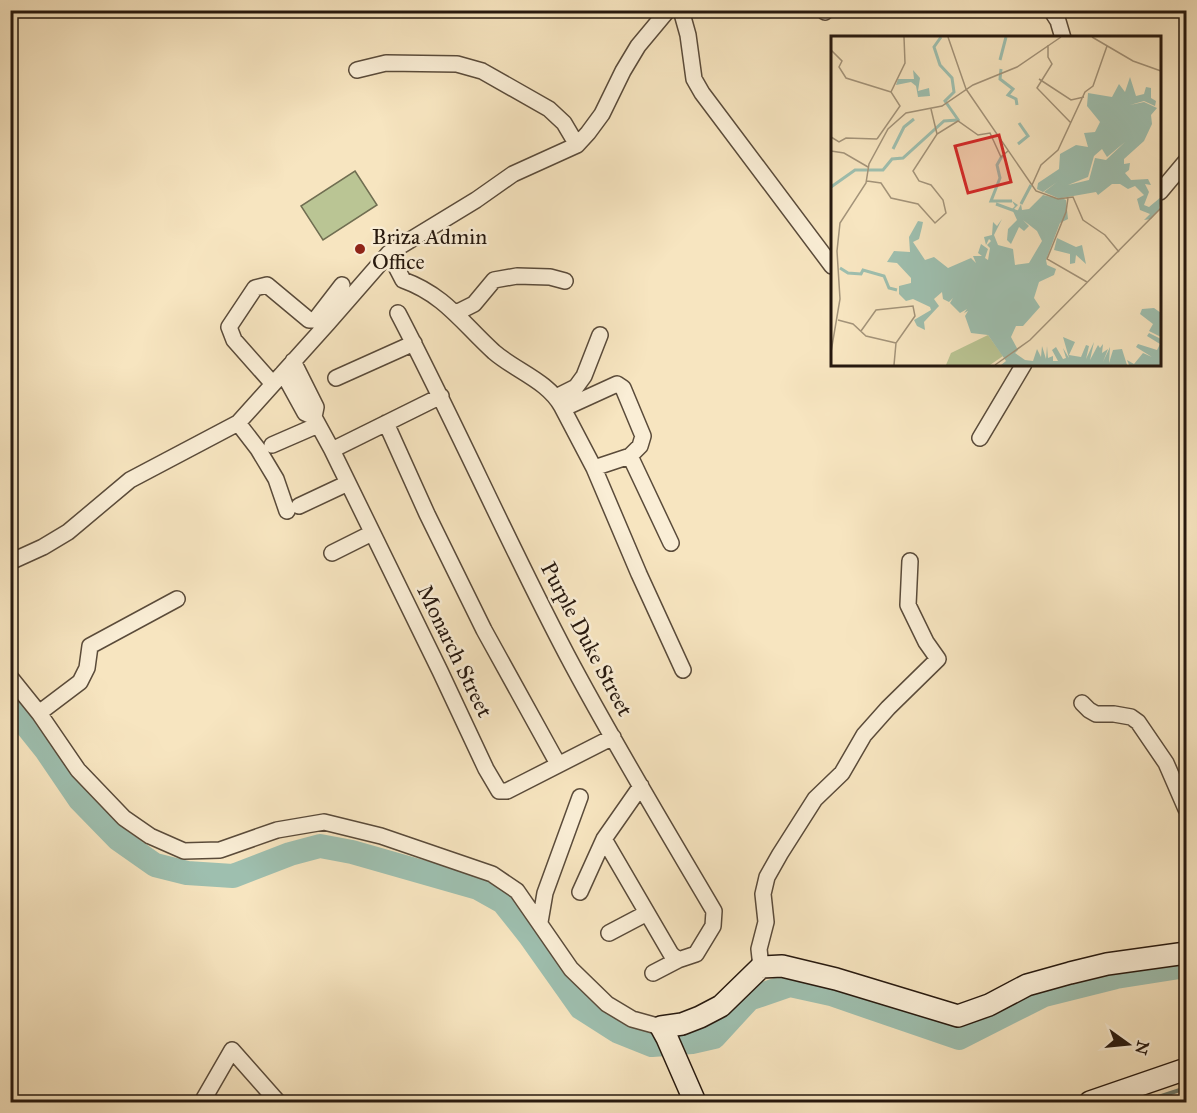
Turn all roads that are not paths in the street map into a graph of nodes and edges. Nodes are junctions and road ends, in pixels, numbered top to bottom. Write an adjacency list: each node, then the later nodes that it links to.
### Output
1 (668, 10): 6 (street)
2 (681, 10): 10 (street)
3 (1051, 10): 4 (street)
4 (1062, 36)
5 (357, 70): 6 (street)
6 (577, 145): 9 (street)
7 (1186, 161): 8 (street)
8 (1161, 191)
9 (388, 253): 14 (street); 17 (street)
10 (831, 265)
11 (565, 281): 14 (street)
12 (342, 285): 20 (street, Monarch Street)
13 (398, 313): 16 (street, Purple Duke Street)
14 (456, 313): 22 (street)
15 (600, 335): 22 (street)
16 (414, 343): 19 (street); 21 (street, Purple Duke Street)
17 (293, 361): 20 (street); 23 (street, Monarch Street)
18 (1023, 366): 26 (street)
19 (336, 378)
20 (278, 379): 23 (street, Monarch Street); 24 (street)
21 (441, 396): 25 (street); 42 (street, Purple Duke Street)
22 (559, 402): 29 (street); 30 (street)
23 (316, 421): 27 (street); 28 (street, Monarch Street)
24 (237, 423): 31 (street); 36 (street)
25 (386, 423): 28 (street); 43 (street)
26 (980, 438)
27 (272, 445)
28 (332, 450): 31 (street, Monarch Street)
29 (630, 456): 30 (street); 33 (street)
30 (594, 468): 38 (street)
31 (348, 483): 32 (street, Monarch Street)
32 (372, 532): 34 (street); 43 (street, Monarch Street)
33 (671, 543)
34 (332, 553)
35 (910, 561): 54 (street)
36 (10, 562)
37 (177, 599): 41 (street)
38 (683, 670)
39 (10, 677): 41 (street)
40 (1082, 703): 46 (street)
41 (39, 713): 50 (street)
42 (613, 737): 43 (street, Monarch Street); 44 (street, Purple Duke Street)
43 (558, 764)
44 (641, 786): 47 (street); 53 (street, Purple Duke Street)
45 (580, 797): 50 (street)
46 (1186, 809)
47 (604, 839): 48 (street); 49 (street)
48 (580, 892)
49 (646, 913): 51 (street); 53 (street)
50 (540, 922): 56 (street)
51 (609, 933)
52 (1186, 953): 54 (street)
53 (675, 957): 55 (street, Purple Duke Street)
54 (761, 967): 56 (street)
55 (653, 973)
56 (666, 1038): 60 (street)
57 (1186, 1069): 61 (street)
58 (202, 1102): 59 (street)
59 (278, 1102)
60 (695, 1102)
61 (1090, 1102)

